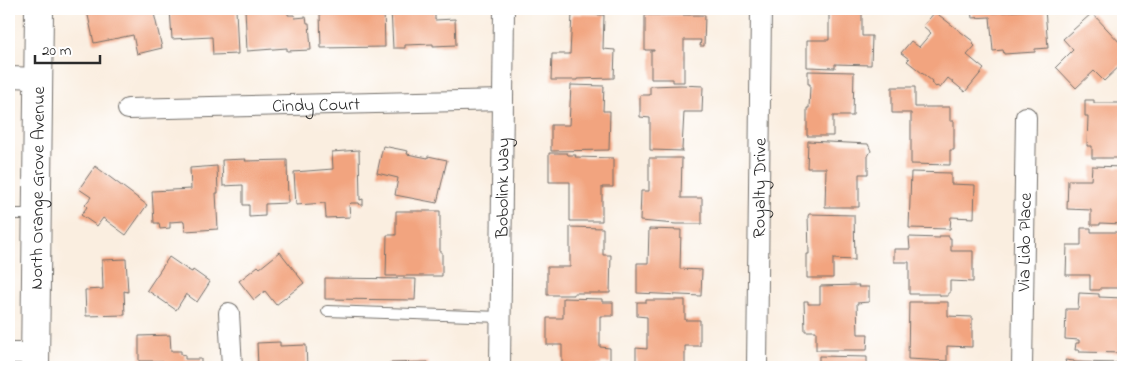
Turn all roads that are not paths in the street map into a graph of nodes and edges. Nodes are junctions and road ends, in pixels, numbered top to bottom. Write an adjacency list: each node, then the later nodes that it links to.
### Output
1 (39, 9): 5 (main road, North Orange Grove Avenue)
2 (504, 9): 6 (street, Bobolink Way)
3 (761, 9): 18 (street, Royalty Drive)
4 (9, 77): 5 (street)
5 (39, 78): 10 (main road, North Orange Grove Avenue)
6 (503, 100): 7 (street, Cindy Court); 13 (street, Bobolink Way)
7 (128, 109)
8 (1026, 117): 19 (street, Via Lido Place)
9 (9, 214): 10 (lane)
10 (37, 214): 15 (main road, North Orange Grove Avenue)
11 (327, 311): 13 (lane)
12 (229, 313): 16 (street)
13 (501, 317): 17 (street, Bobolink Way)
14 (9, 353): 15 (street)
15 (35, 360)
16 (232, 367)
17 (500, 367)
18 (757, 367)
19 (1022, 367)

